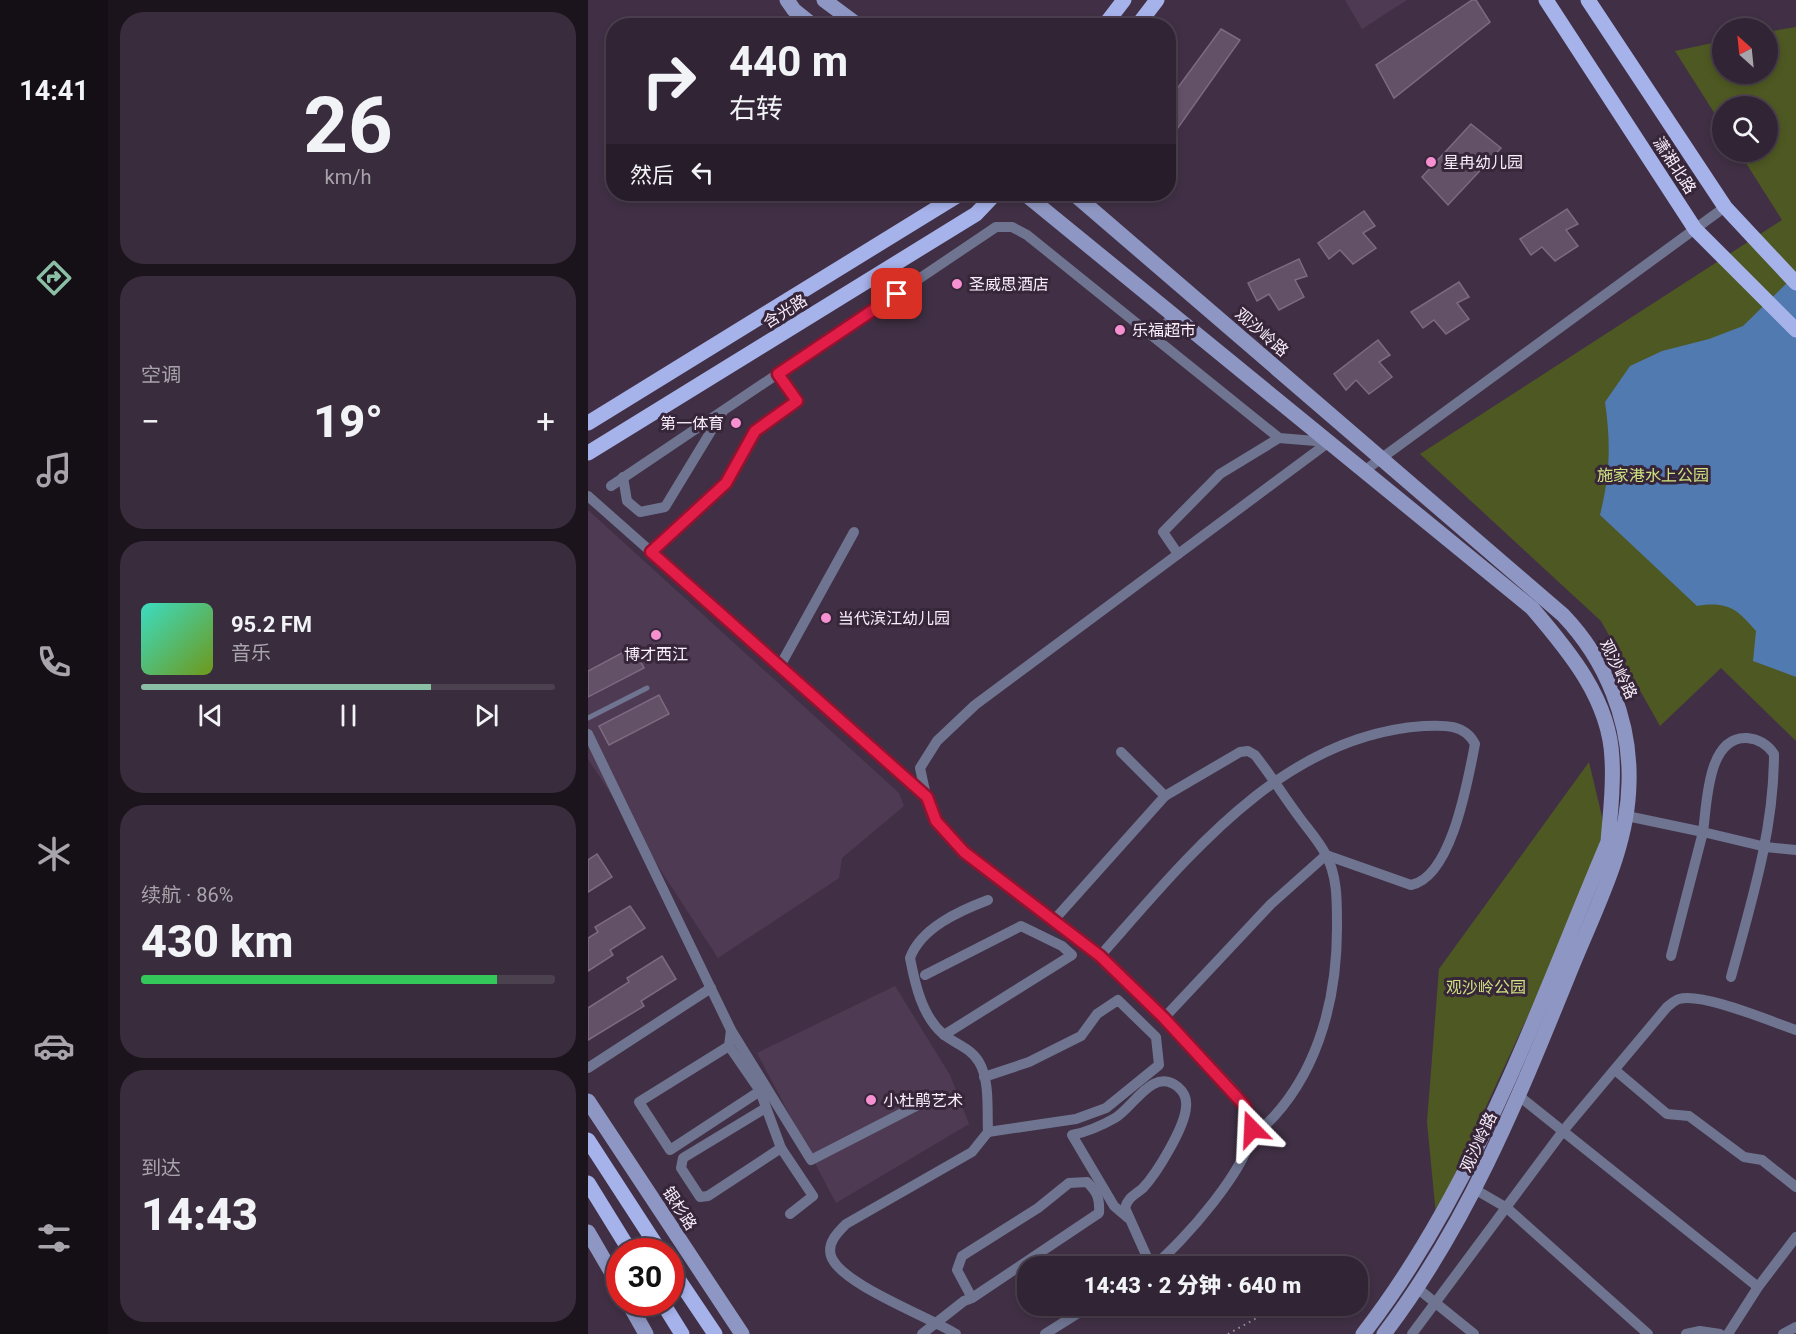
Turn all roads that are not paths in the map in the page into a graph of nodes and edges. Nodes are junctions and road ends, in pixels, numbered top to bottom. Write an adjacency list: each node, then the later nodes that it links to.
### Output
1 (787, 0): 7 (main road)
2 (824, 0): 8 (main road)
3 (1124, 0): 9 (main road)
4 (1157, 0): 10 (main road)
5 (1546, 0): 16 (main road, 潇湘北路)
6 (1587, 0): 15 (main road, 潇湘北路)
7 (804, 18)
8 (848, 18)
9 (1110, 18)
10 (1143, 18)
11 (949, 201): 23 (main road, 含光路)
12 (988, 201): 26 (main road, 含光路)
13 (1033, 201): 18 (main road, 观沙岭路)
14 (1082, 201): 27 (main road, 观沙岭路)
15 (1725, 207): 16 (street); 17 (main road, 潇湘北路)
16 (1695, 229): 19 (main road, 潇湘北路); 27 (street)
17 (1796, 283)
18 (1173, 315): 20 (street); 25 (main road, 观沙岭路)
19 (1796, 330)
20 (1156, 338): 21 (street); 24 (street)
21 (778, 374): 22 (street); 33 (street)
22 (725, 409): 29 (street); 29 (street)
23 (588, 423)
24 (1280, 438): 25 (street); 34 (street)
25 (1329, 442): 28 (main road, 观沙岭路); 34 (street)
26 (588, 453)
27 (1381, 458): 28 (street); 45 (main road, 观沙岭路)
28 (1364, 471): 105 (main road, 观沙岭路)
29 (623, 477): 30 (street)
30 (611, 486)
31 (588, 496): 33 (street)
32 (854, 532): 35 (street)
33 (651, 552): 35 (street)
34 (1178, 554): 44 (street)
35 (780, 666): 44 (street)
36 (647, 688): 37 (lane)
37 (588, 718)
38 (588, 734): 40 (street)
39 (1121, 752): 43 (street)
40 (598, 755): 41 (street); 56 (street)
41 (588, 762)
42 (1274, 783): 43 (street); 49 (street); 49 (street); 52 (street)
43 (1165, 796): 51 (street)
44 (927, 797): 51 (street)
45 (1627, 816): 46 (street); 66 (main road, 观沙岭路)
46 (1703, 832): 47 (street); 47 (street); 53 (street)
47 (1766, 847): 48 (street); 55 (street)
48 (1796, 850)
49 (1326, 855): 57 (street); 72 (street)
50 (988, 900): 60 (street)
51 (1054, 920): 52 (street)
52 (1100, 956): 57 (street)
53 (1671, 956)
54 (925, 975): 60 (street)
55 (1731, 977)
56 (711, 988): 58 (street); 62 (street)
57 (1164, 1018): 72 (street)
58 (731, 1030): 61 (street); 68 (street)
59 (1796, 1030): 63 (street)
60 (944, 1035): 64 (street)
61 (729, 1046): 65 (street); 65 (street)
62 (588, 1068)
63 (1616, 1070): 70 (street); 76 (street)
64 (984, 1077): 71 (street); 71 (street)
65 (760, 1091): 69 (street)
66 (1520, 1096): 70 (street); 77 (main road, 观沙岭路)
67 (588, 1101): 101 (main road, 银杉路)
68 (916, 1106)
69 (765, 1108): 74 (street); 74 (street)
70 (1563, 1131): 78 (street); 88 (street)
71 (988, 1132): 96 (street)
72 (1251, 1138): 86 (street)
73 (588, 1140): 83 (main road)
74 (782, 1148): 79 (street)
75 (588, 1184): 82 (main road)
76 (1796, 1187)
77 (1476, 1190): 78 (street); 90 (main road, 观沙岭路)
78 (1507, 1208): 92 (street); 109 (street)
79 (790, 1214)
80 (1128, 1218): 80 (street); 85 (street)
81 (588, 1233): 87 (main road)
82 (622, 1238)
83 (652, 1238)
84 (1796, 1238): 88 (street)
85 (1147, 1256)
86 (1164, 1256)
87 (606, 1263)
88 (1758, 1287): 112 (street)
89 (684, 1288): 100 (main road)
90 (1417, 1288): 92 (street); 106 (main road, 观沙岭路)
91 (972, 1298): 91 (street); 96 (street)
92 (1436, 1302): 107 (street); 108 (street)
93 (636, 1316): 98 (main road)
94 (671, 1316): 99 (main road)
95 (1074, 1316): 104 (street)
96 (938, 1324): 102 (street); 103 (street)
97 (1796, 1327): 113 (street)
98 (646, 1334)
99 (682, 1334)
100 (715, 1334)
101 (742, 1334)
102 (922, 1334)
103 (956, 1334)
104 (1045, 1334)
105 (1363, 1334)
106 (1384, 1334)
107 (1412, 1334)
108 (1474, 1334)
109 (1648, 1334)
110 (1686, 1334): 111 (street)
111 (1720, 1334)
112 (1728, 1334)
113 (1783, 1334)

